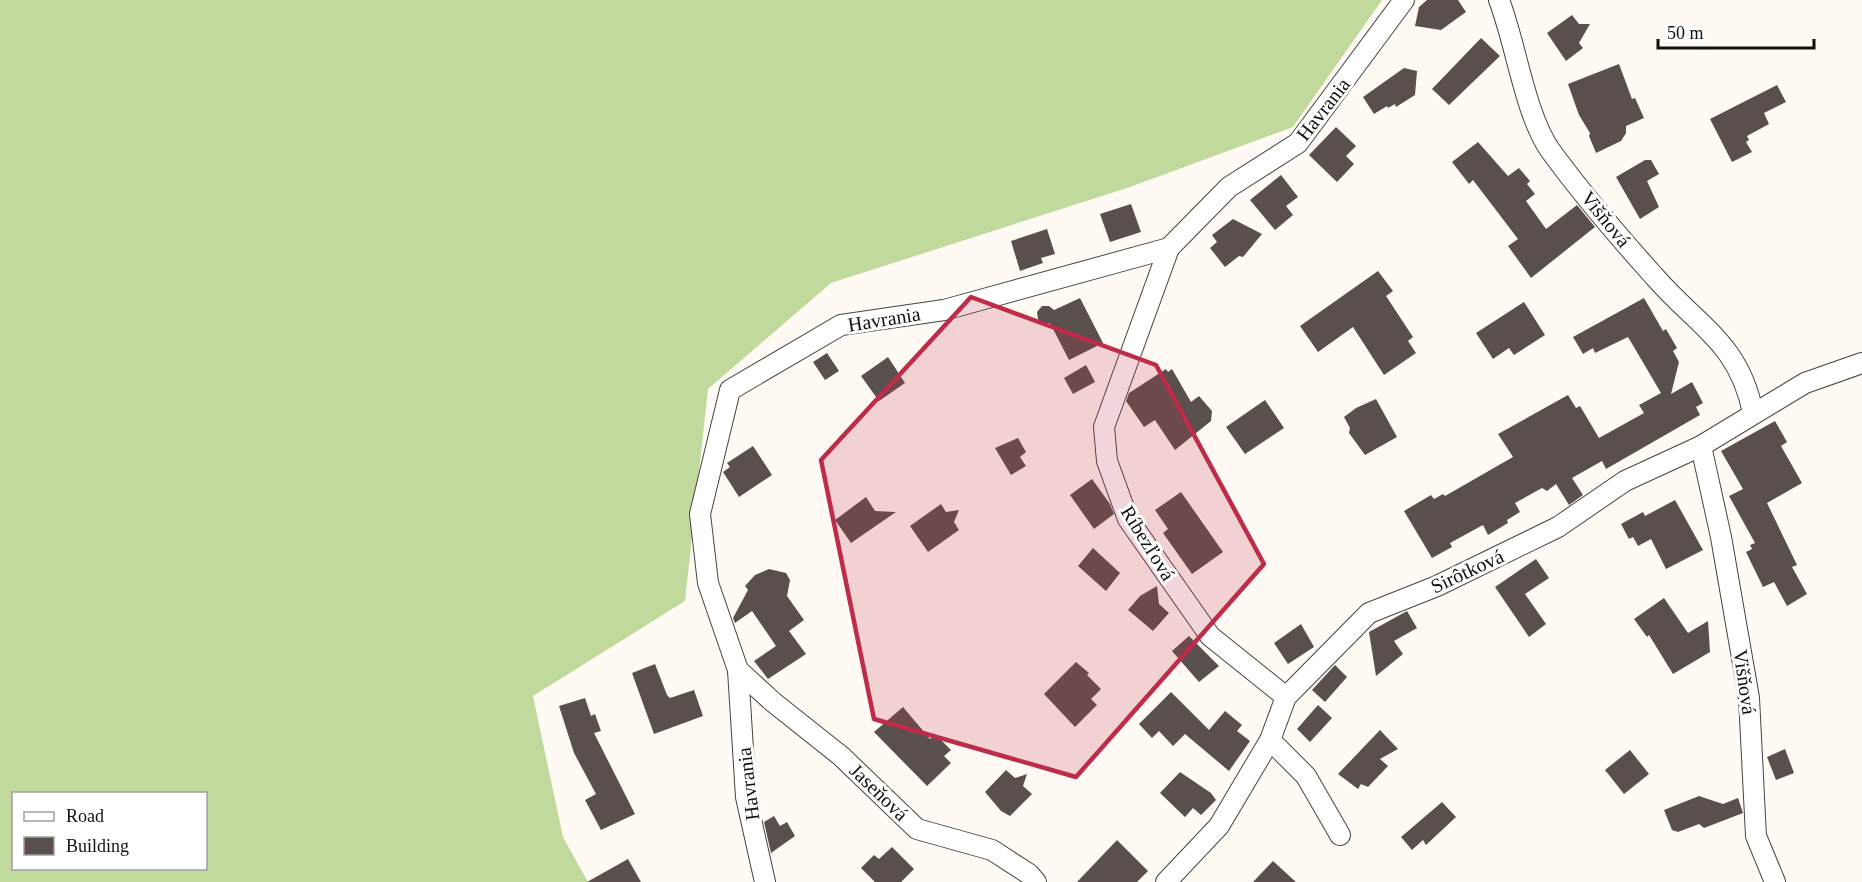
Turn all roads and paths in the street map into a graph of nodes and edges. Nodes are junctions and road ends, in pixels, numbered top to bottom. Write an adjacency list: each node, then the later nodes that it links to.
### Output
1 (1404, 0): 3 (street, Havrania)
2 (1499, 0): 5 (street, Višňová)
3 (1169, 248): 7 (street, Havrania); 8 (street, Ríbezľová)
4 (1862, 363): 5 (street, Sirôtková)
5 (1753, 413): 6 (street, Sirôtková)
6 (1701, 446): 8 (street, Sirôtková); 14 (street, Višňová)
7 (738, 670): 11 (street, Havrania); 12 (street, Jaseňová)
8 (1286, 697): 9 (street, Sirôtková)
9 (1270, 740): 10 (street); 13 (street, Sirôtková)
10 (1340, 835)
11 (765, 882)
12 (1036, 882)
13 (1166, 882)
14 (1775, 882)

